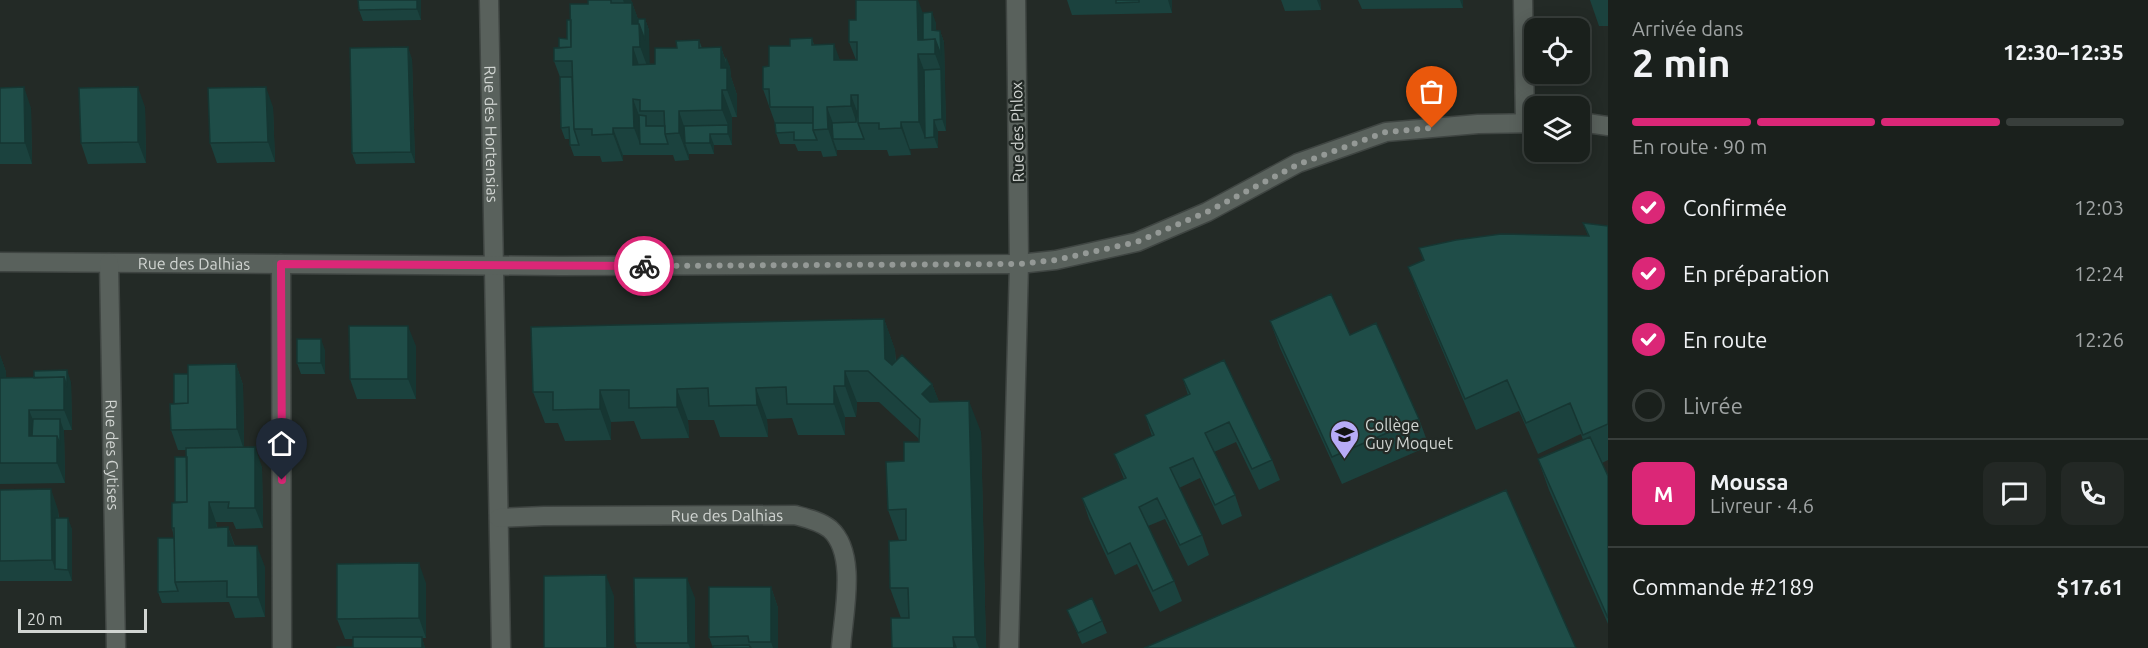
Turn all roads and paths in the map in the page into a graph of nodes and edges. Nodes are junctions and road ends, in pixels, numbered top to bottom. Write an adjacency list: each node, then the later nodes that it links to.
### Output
1 (489, 0): 12 (street, Rue des Hortensias)
2 (1016, 0): 11 (street, Rue des Phlox)
3 (1522, 0): 4 (street)
4 (1528, 96)
5 (1524, 123): 11 (street, Rue des Dalhias)
6 (1590, 123): 7 (street)
7 (1608, 126)
8 (0, 262): 9 (street, Rue des Dalhias)
9 (109, 263): 10 (street, Rue des Dalhias); 14 (street, Rue des Cytises)
10 (281, 264): 12 (street, Rue des Dalhias); 15 (street)
11 (1019, 264): 12 (street, Rue des Dalhias); 18 (street, Rue des Phlox)
12 (494, 266): 13 (street)
13 (499, 518): 16 (street); 17 (street, Rue des Dalhias)
14 (116, 648)
15 (282, 648)
16 (501, 648)
17 (841, 648)
18 (1009, 648)

